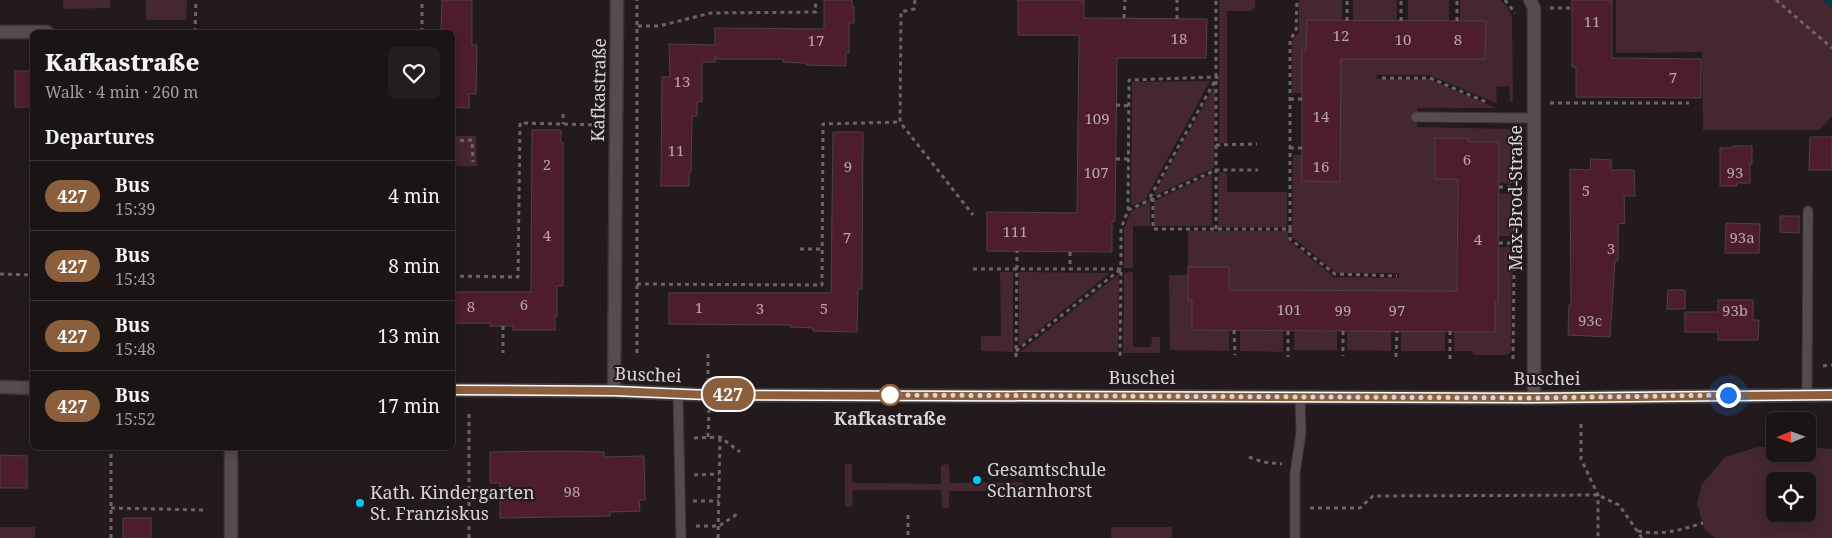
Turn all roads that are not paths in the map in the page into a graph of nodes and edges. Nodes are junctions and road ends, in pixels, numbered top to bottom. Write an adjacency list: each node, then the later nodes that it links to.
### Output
1 (617, 0): 11 (street, Kafkastraße)
2 (1532, 4): 6 (street, Max-Brod-Straße)
3 (0, 32): 4 (street)
4 (30, 32)
5 (1416, 117): 6 (lane)
6 (1533, 118): 16 (street, Max-Brod-Straße)
7 (1808, 211): 13 (lane)
8 (0, 387): 9 (street)
9 (30, 388)
10 (455, 390): 11 (street, Buschei)
11 (614, 391): 12 (street, Buschei)
12 (678, 394): 15 (street, Buschei); 19 (lane)
13 (1807, 394): 14 (street, Buschei); 16 (street, Buschei)
14 (1832, 395)
15 (1300, 396): 16 (street, Buschei); 20 (lane)
16 (1534, 398)
17 (231, 450): 18 (street)
18 (231, 538)
19 (681, 538)
20 (1295, 538)

